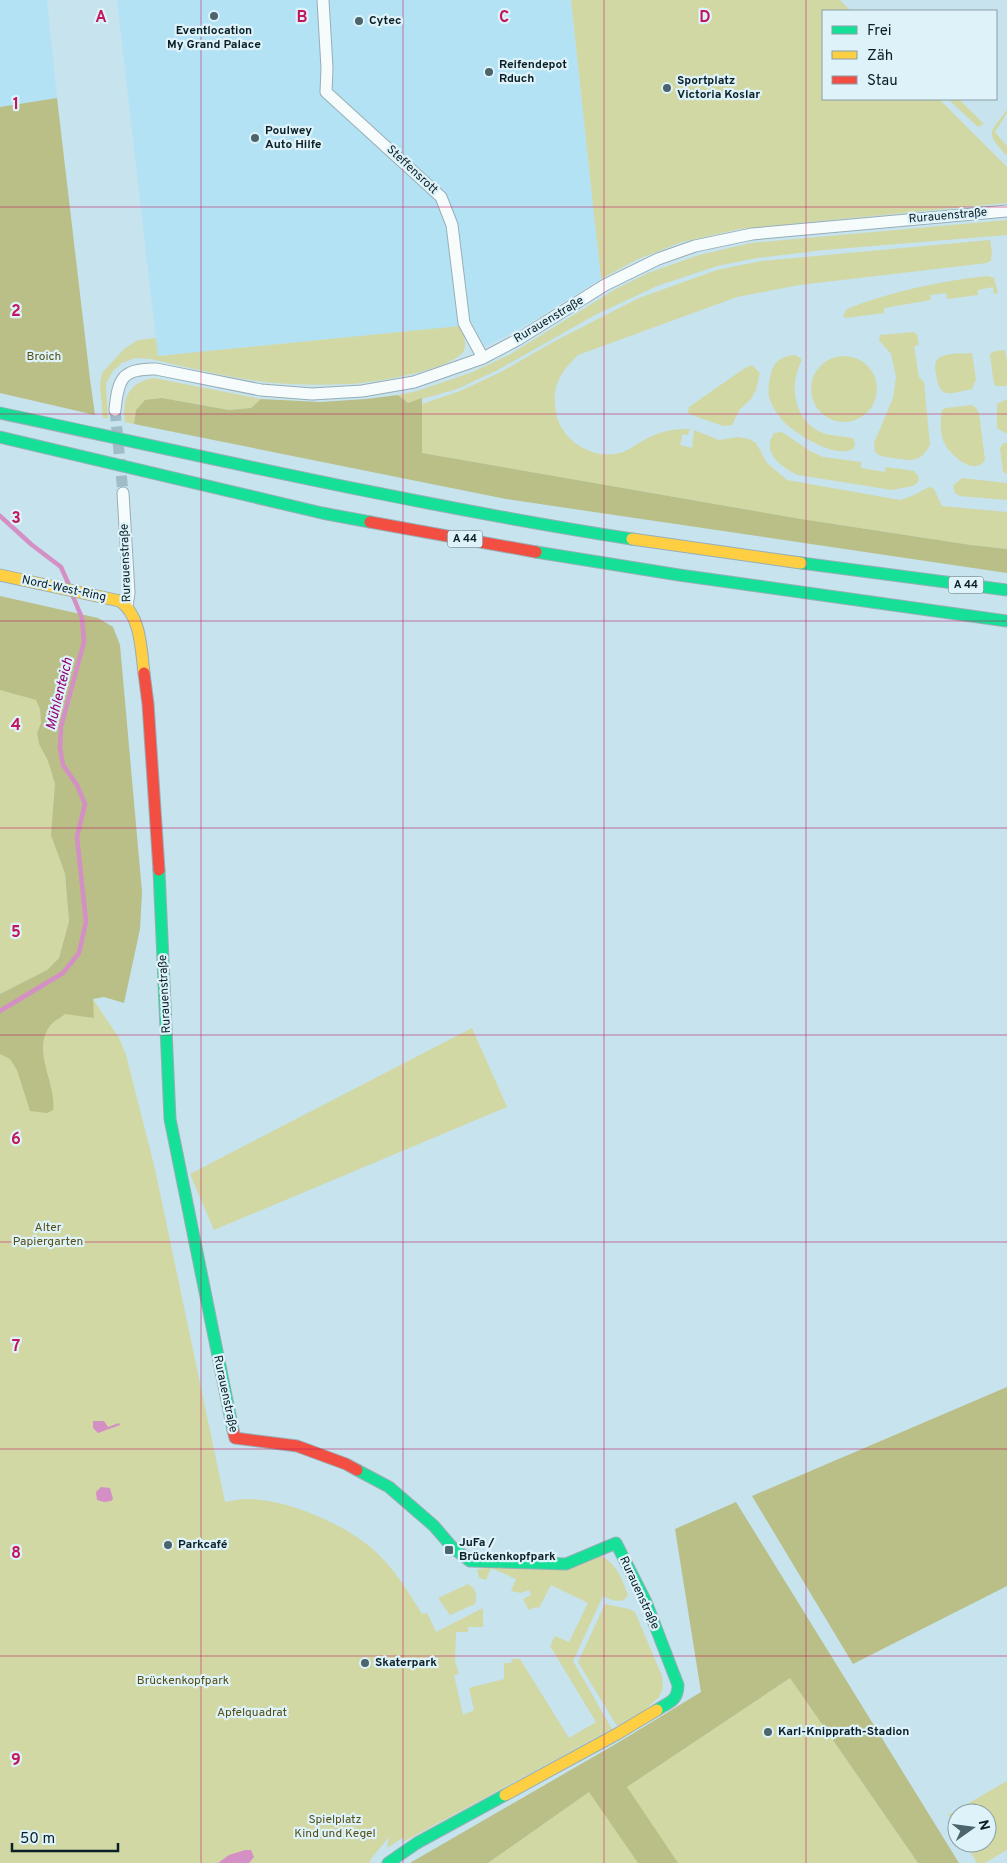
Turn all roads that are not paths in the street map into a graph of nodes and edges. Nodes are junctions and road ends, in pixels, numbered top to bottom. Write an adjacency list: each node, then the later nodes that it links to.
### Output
1 (323, 0): 3 (street, Steffensrott)
2 (1007, 211): 3 (street, Rurauenstraße)
3 (482, 358): 4 (street, Rurauenstraße)
4 (115, 410)
5 (0, 413): 9 (main road, A 44)
6 (0, 437): 11 (main road, A 44)
7 (123, 493): 10 (street, Rurauenstraße)
8 (0, 575): 10 (main road, Nord-West-Ring)
9 (1007, 590)
10 (127, 606): 12 (main road, Rurauenstraße)
11 (1007, 621)
12 (388, 1863)

